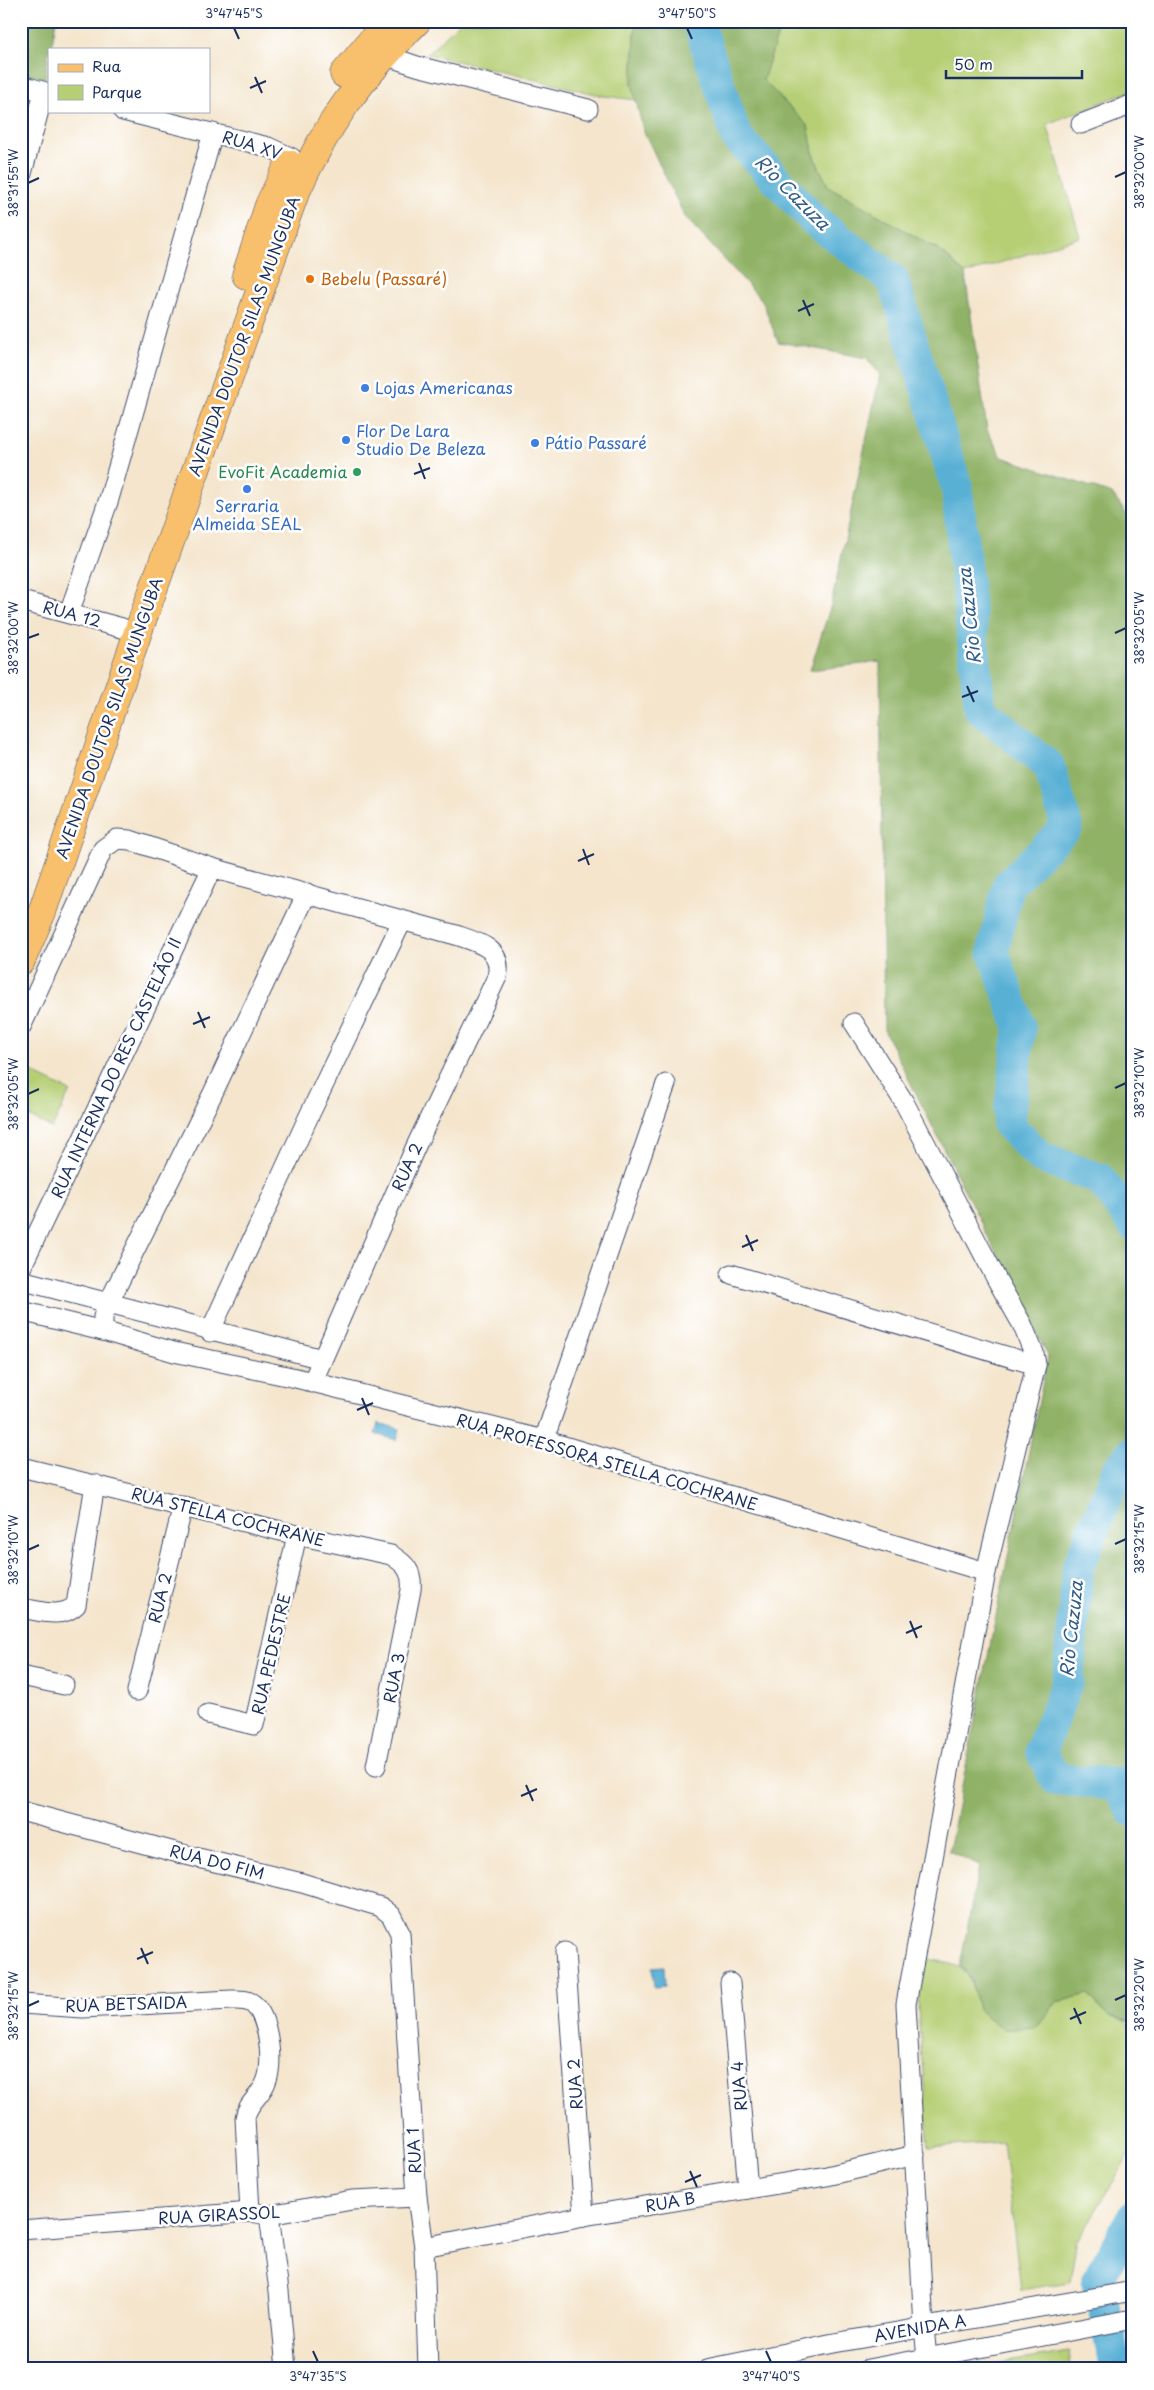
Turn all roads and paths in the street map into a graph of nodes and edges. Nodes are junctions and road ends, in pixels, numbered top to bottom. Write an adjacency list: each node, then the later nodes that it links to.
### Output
1 (388, 21): 11 (main road, AVENIDA DOUTOR SILAS MUNGUBA)
2 (417, 21): 3 (main road, AVENIDA DOUTOR SILAS MUNGUBA)
3 (384, 55): 7 (street); 20 (main road, AVENIDA DOUTOR SILAS MUNGUBA)
4 (21, 85): 5 (street)
5 (47, 93): 12 (street)
6 (1133, 104): 9 (street)
7 (588, 109)
8 (128, 112): 10 (street, RUA XV)
9 (1082, 124)
10 (213, 133): 11 (street, RUA XV); 14 (street)
11 (292, 158): 15 (main road, AVENIDA DOUTOR SILAS MUNGUBA)
12 (21, 177)
13 (21, 601): 14 (street, RUA 12)
14 (68, 613): 15 (street, RUA 12)
15 (122, 628): 18 (main road, AVENIDA DOUTOR SILAS MUNGUBA)
16 (212, 868): 17 (street); 22 (street); 24 (street, RUA INTERNA DO RES CASTELÃO II)
17 (307, 893): 19 (street); 27 (street)
18 (21, 915)
19 (402, 920): 30 (street); 31 (street, RUA 2)
20 (21, 961)
21 (854, 1023): 32 (street)
22 (21, 1027)
23 (666, 1084): 34 (street)
24 (21, 1268)
25 (731, 1274): 32 (street)
26 (21, 1280): 27 (street)
27 (108, 1304): 29 (street); 30 (street)
28 (21, 1311): 29 (street, RUA PROFESSORA STELLA COCHRANE)
29 (103, 1331): 33 (street, RUA PROFESSORA STELLA COCHRANE)
30 (210, 1332): 31 (street)
31 (322, 1359): 33 (street, RUA 2)
32 (1036, 1365): 39 (street)
33 (312, 1383): 34 (street, RUA PROFESSORA STELLA COCHRANE)
34 (544, 1440): 39 (street, RUA PROFESSORA STELLA COCHRANE)
35 (21, 1467): 36 (street, RUA STELLA COCHRANE)
36 (95, 1484): 37 (street, RUA STELLA COCHRANE); 41 (street)
37 (183, 1506): 38 (street, RUA STELLA COCHRANE); 44 (street, RUA 2)
38 (298, 1535): 40 (street, RUA STELLA COCHRANE); 45 (street, RUA PEDESTRE)
39 (986, 1572): 52 (street)
40 (411, 1590): 46 (street, RUA 3)
41 (21, 1608)
42 (21, 1676): 43 (street)
43 (64, 1685)
44 (137, 1691)
45 (208, 1714)
46 (376, 1766)
47 (21, 1811): 48 (street, RUA DO FIM)
48 (400, 1933): 54 (street, RUA 1)
49 (565, 1952): 57 (street, RUA 2)
50 (730, 1983): 53 (street, RUA 4)
51 (21, 2004): 55 (street, RUA BETSAIDA)
52 (915, 2155): 53 (street, RUA B); 62 (street)
53 (748, 2189): 57 (street, RUA B)
54 (417, 2197): 56 (street, RUA GIRASSOL); 59 (street, RUA 1)
55 (250, 2212): 56 (street, RUA GIRASSOL); 58 (street, RUA GIRASSOL)
56 (269, 2215): 65 (street)
57 (584, 2216): 59 (street, RUA B)
58 (21, 2230)
59 (424, 2248): 66 (street, RUA 1)
60 (1133, 2291): 62 (street, AVENIDA A)
61 (1133, 2319): 64 (street, AVENIDA A)
62 (924, 2327): 63 (street, AVENIDA A); 64 (street)
63 (754, 2364): 67 (street, AVENIDA A)
64 (928, 2364): 68 (street, AVENIDA A)
65 (286, 2369)
66 (428, 2369)
67 (707, 2369)
68 (868, 2369)

